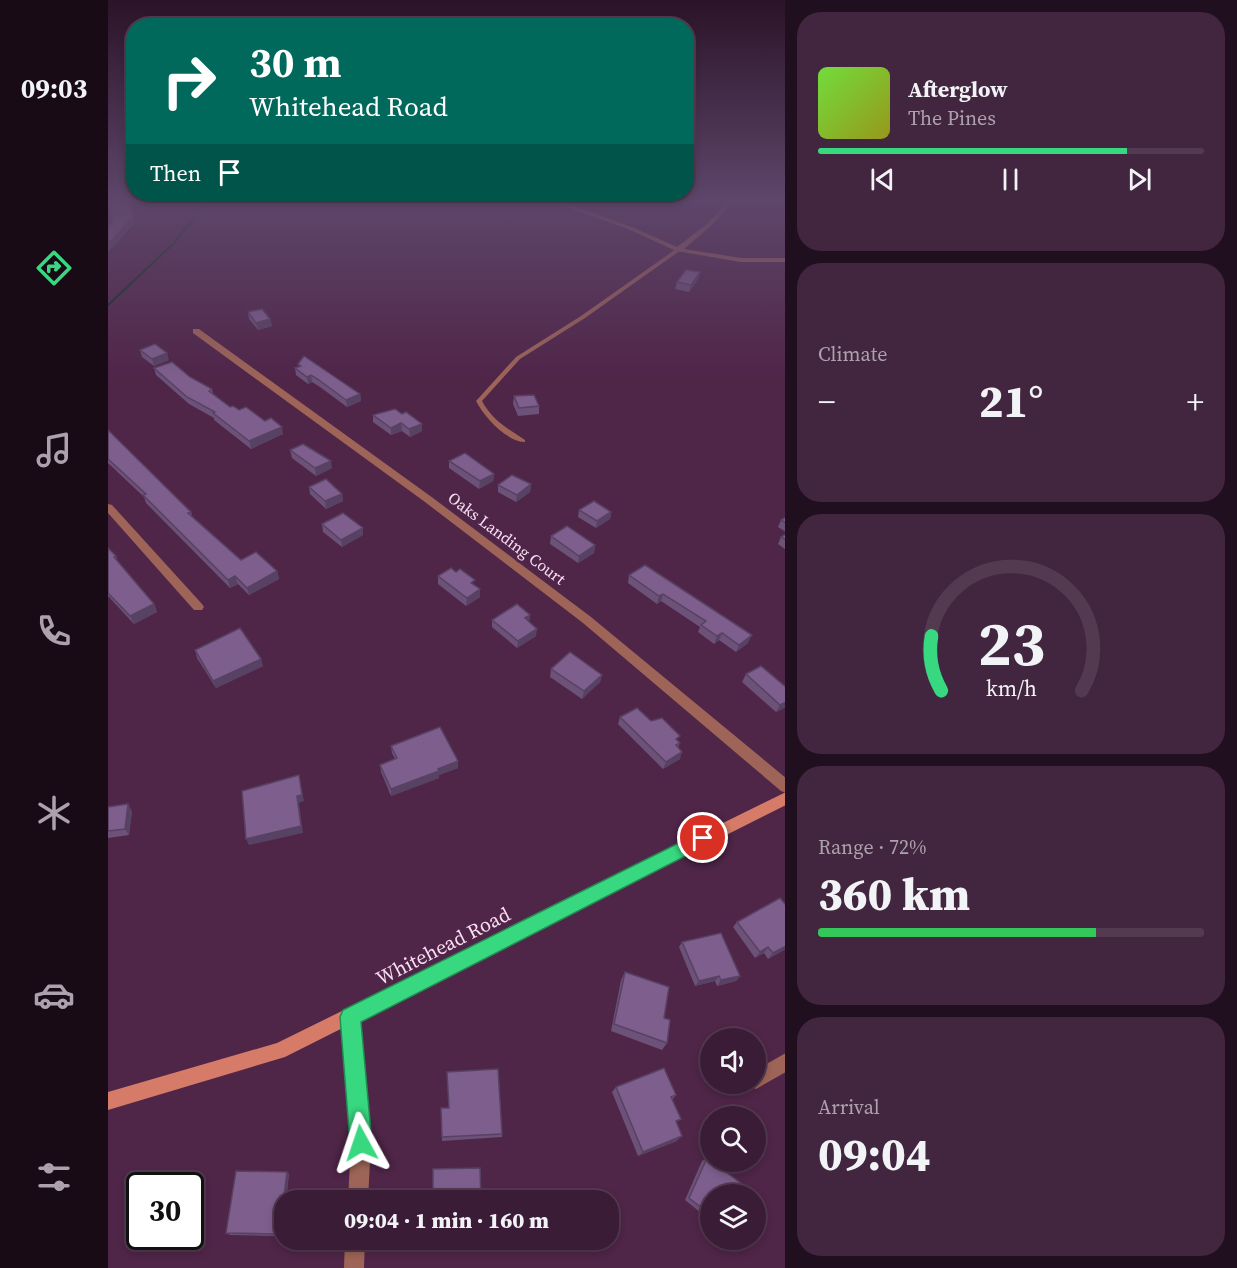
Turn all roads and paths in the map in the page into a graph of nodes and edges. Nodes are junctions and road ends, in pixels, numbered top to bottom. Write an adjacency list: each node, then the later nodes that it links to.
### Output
1 (662, 261): 3 (lane)
2 (196, 331): 7 (street, Oaks Landing Court)
3 (523, 441)
4 (108, 507): 5 (street)
5 (113, 520): 6 (street)
6 (198, 607)
7 (785, 786)
8 (785, 799): 9 (street, Whitehead Road)
9 (350, 1017): 12 (street, Whitehead Road); 13 (street)
10 (785, 1063): 11 (street)
11 (766, 1074)
12 (108, 1101)
13 (359, 1190)
14 (355, 1250): 15 (street)
15 (354, 1268)

